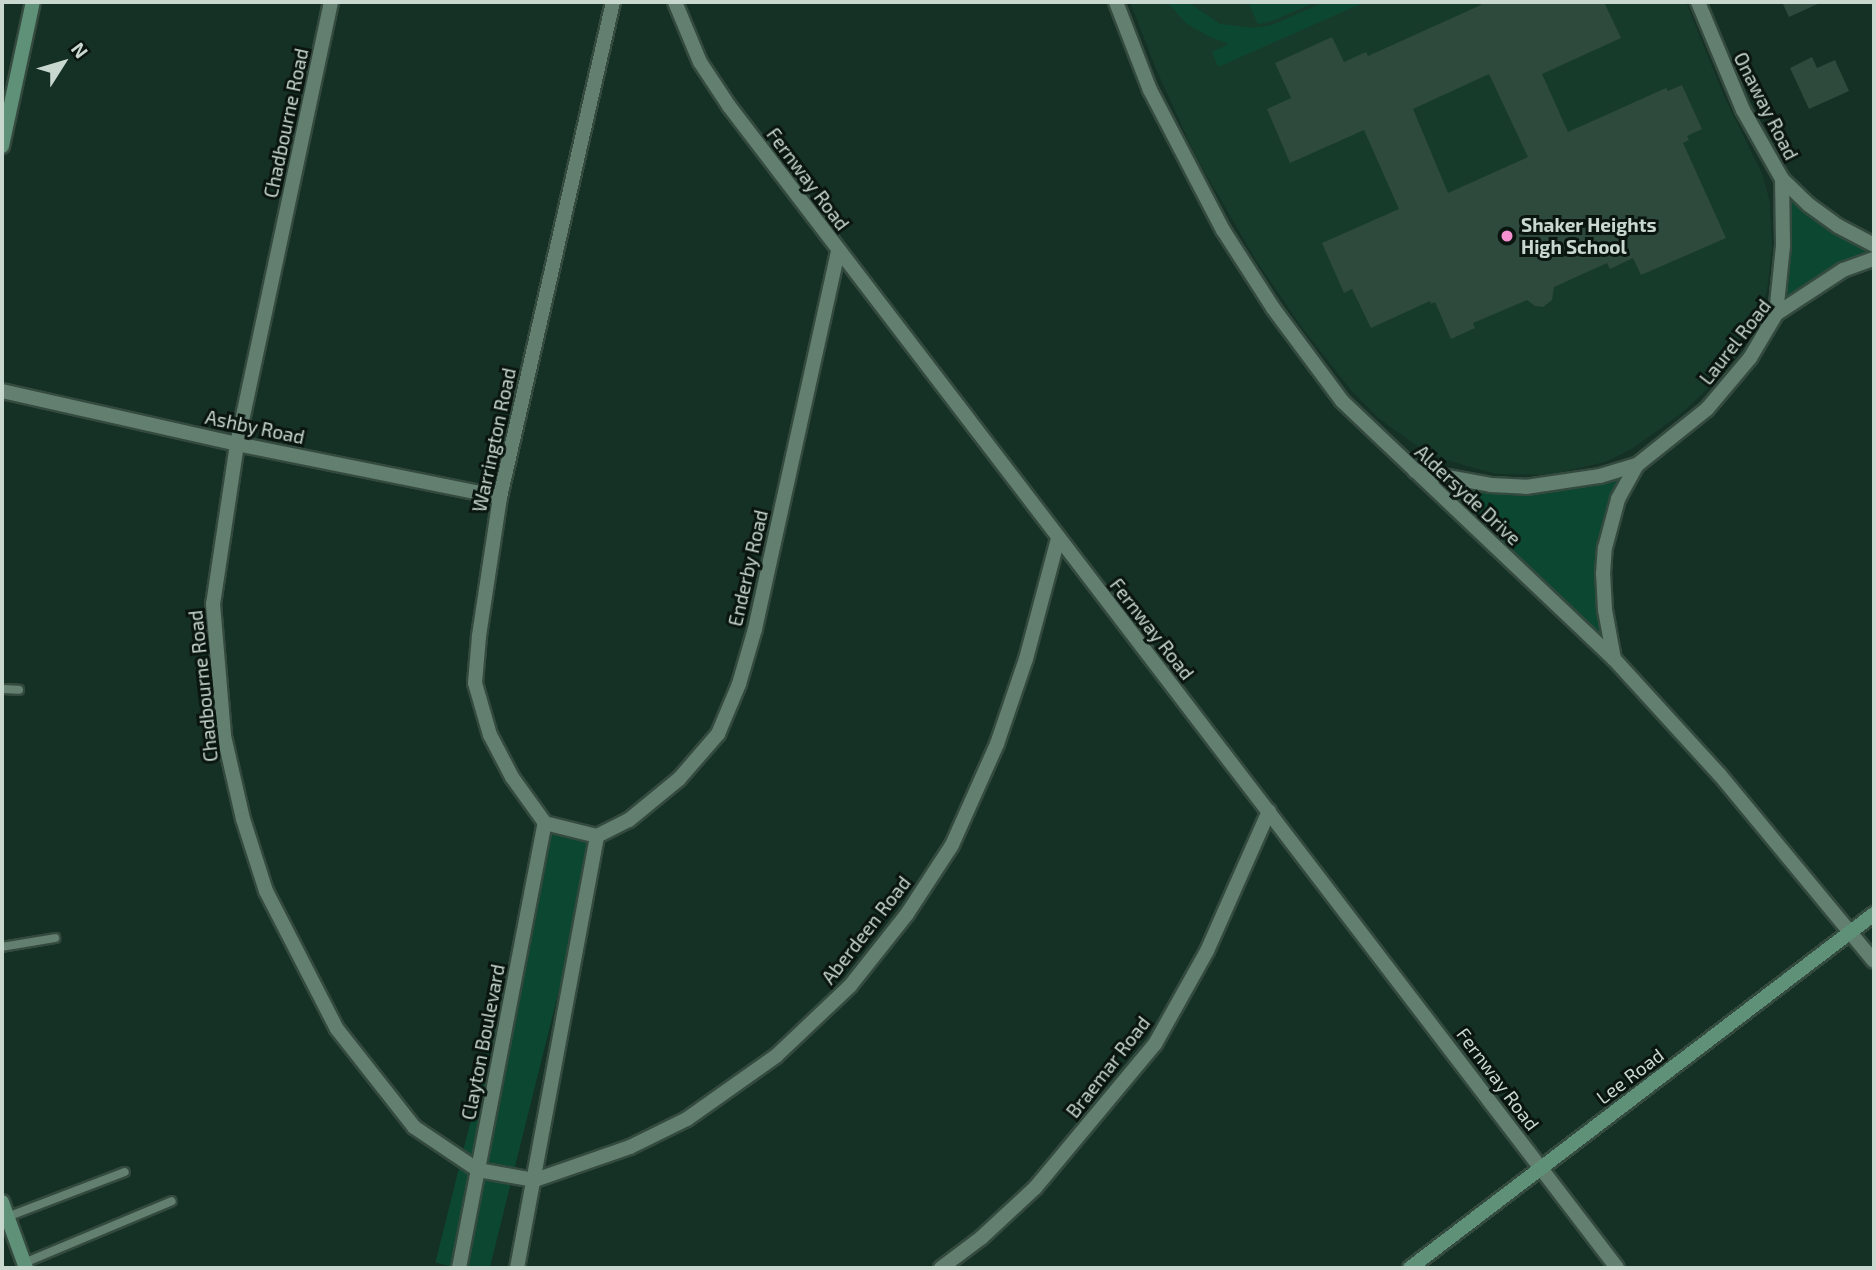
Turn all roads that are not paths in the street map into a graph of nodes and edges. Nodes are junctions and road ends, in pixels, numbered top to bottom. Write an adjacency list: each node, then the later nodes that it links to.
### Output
1 (33, 2): 7 (main road)
2 (331, 2): 14 (street, Chadbourne Road)
3 (613, 2): 17 (street, Warrington Road)
4 (675, 2): 10 (street, Fernway Road)
5 (1116, 2): 16 (street, Aldersyde Drive)
6 (1698, 2): 8 (street, Onaway Road)
7 (2, 146)
8 (1782, 179): 9 (street); 12 (street, Onaway Road)
9 (1874, 245)
10 (838, 250): 18 (street, Fernway Road); 24 (street, Enderby Road)
11 (1874, 259): 12 (street, Laurel Road)
12 (1776, 314): 15 (street, Laurel Road)
13 (2, 391): 14 (street, Ashby Road)
14 (237, 444): 17 (street, Ashby Road); 31 (street, Chadbourne Road)
15 (1637, 466): 16 (street, Laurel Road); 19 (street, Laurel Road)
16 (1414, 471): 19 (street, Aldersyde Drive)
17 (500, 497): 23 (street, Warrington Road)
18 (1058, 540): 22 (street, Fernway Road); 33 (street, Aberdeen Road)
19 (1614, 659): 26 (street, Aldersyde Drive)
20 (2, 689): 21 (lane)
21 (19, 690)
22 (1269, 811): 30 (street, Fernway Road); 40 (street, Braemar Road)
23 (545, 823): 24 (street); 31 (street, Clayton Boulevard)
24 (597, 836): 33 (street)
25 (1874, 914): 26 (main road, Lee Road)
26 (1851, 932): 29 (street, Aldersyde Drive); 30 (main road, Lee Road)
27 (55, 938): 28 (lane)
28 (2, 947)
29 (1874, 961)
30 (1541, 1168): 41 (main road, Lee Road); 42 (street, Fernway Road)
31 (478, 1170): 33 (street, Aberdeen Road); 38 (street, Clayton Boulevard)
32 (125, 1172): 36 (lane)
33 (535, 1180): 39 (street)
34 (172, 1201): 37 (lane)
35 (2, 1202): 36 (main road)
36 (7, 1217): 37 (main road)
37 (25, 1265)
38 (459, 1268)
39 (517, 1268)
40 (942, 1268)
41 (1410, 1268)
42 (1617, 1268)

